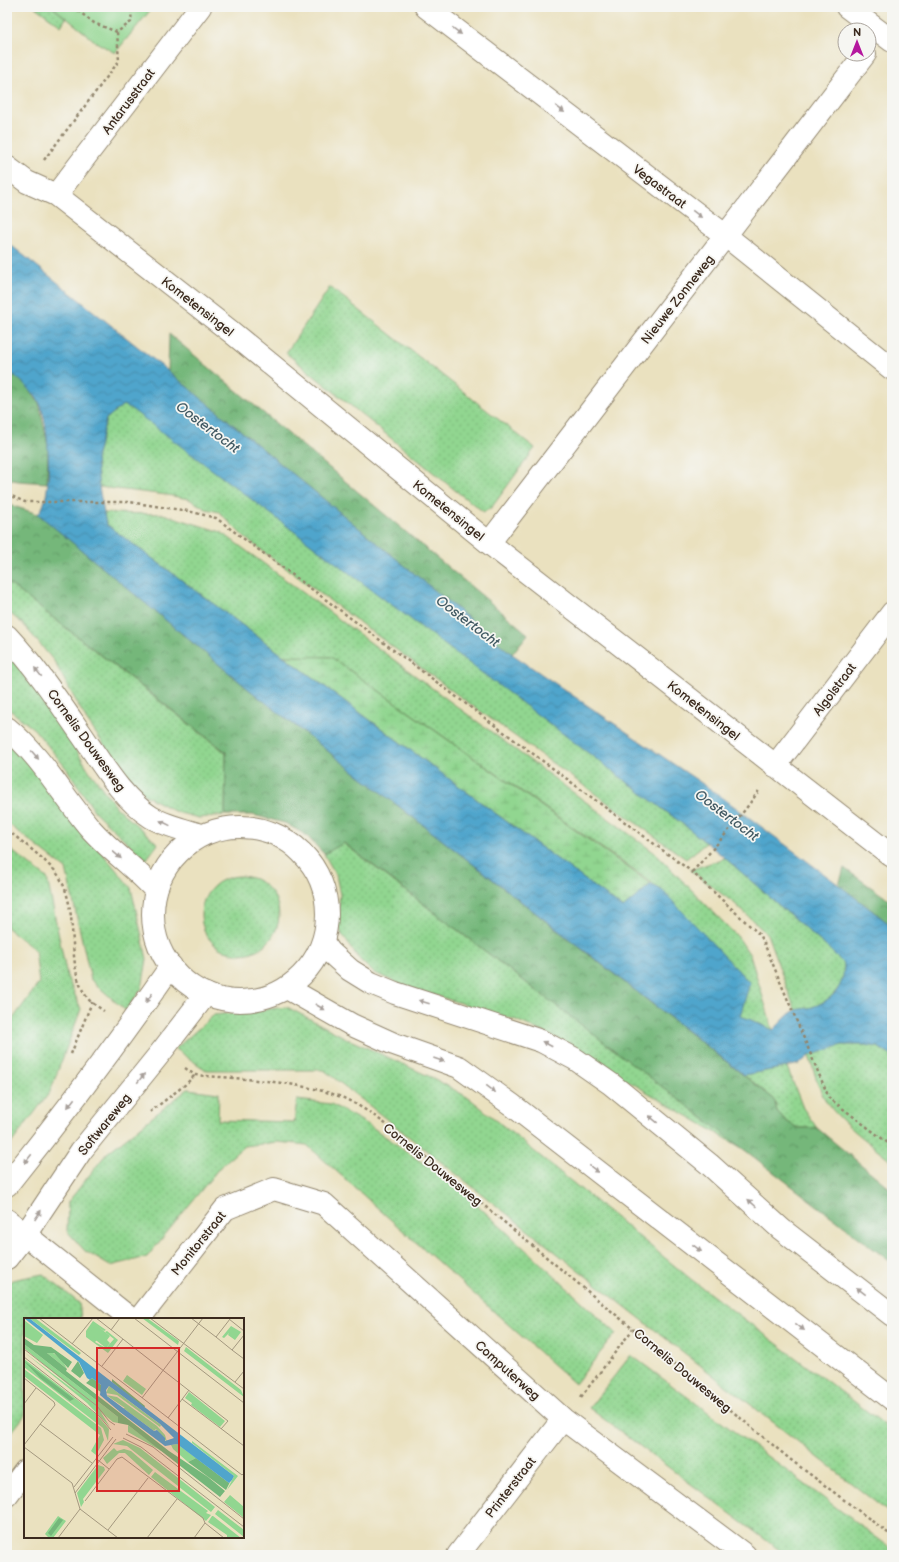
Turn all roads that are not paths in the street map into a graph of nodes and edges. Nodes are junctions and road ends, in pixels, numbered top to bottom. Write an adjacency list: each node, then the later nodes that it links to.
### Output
1 (200, 7): 7 (street, Antarusstraat)
2 (426, 7): 8 (street, Vegastraat, one-way to 8)
3 (847, 7): 4 (street)
4 (883, 35)
5 (859, 62): 8 (street, Nieuwe Zonneweg)
6 (7, 167): 7 (street, Kometensingel)
7 (56, 195): 10 (street, Kometensingel)
8 (726, 236): 9 (street, Vegastraat); 10 (street, Nieuwe Zonneweg)
9 (892, 369)
10 (489, 543): 14 (street, Kometensingel)
11 (892, 613): 14 (street, Algolstraat)
12 (7, 636): 15 (street, Cornelis Douwesweg, one-way to 12)
13 (7, 728): 17 (street, one-way to 17)
14 (775, 766): 16 (street, Kometensingel)
15 (202, 835): 17 (street); 18 (street)
16 (892, 856)
17 (156, 891): 19 (street)
18 (323, 942): 20 (street); 27 (street, one-way to 18)
19 (171, 966): 21 (street); 22 (street, one-way to 22)
20 (287, 988): 21 (street); 30 (street, one-way to 30)
21 (206, 994): 25 (street, Softwareweg, one-way to 21)
22 (7, 1185)
23 (274, 1189): 29 (street, Monitorstraat); 31 (street, Computerweg)
24 (7, 1220): 25 (street)
25 (25, 1234): 26 (street, Softwareweg); 28 (street)
26 (7, 1258)
27 (892, 1314)
28 (130, 1318)
29 (140, 1318)
30 (892, 1399)
31 (563, 1419): 34 (street, Printerstraat); 35 (street, Computerweg)
32 (24, 1472): 33 (street)
33 (7, 1495)
34 (458, 1555)
35 (745, 1555)

